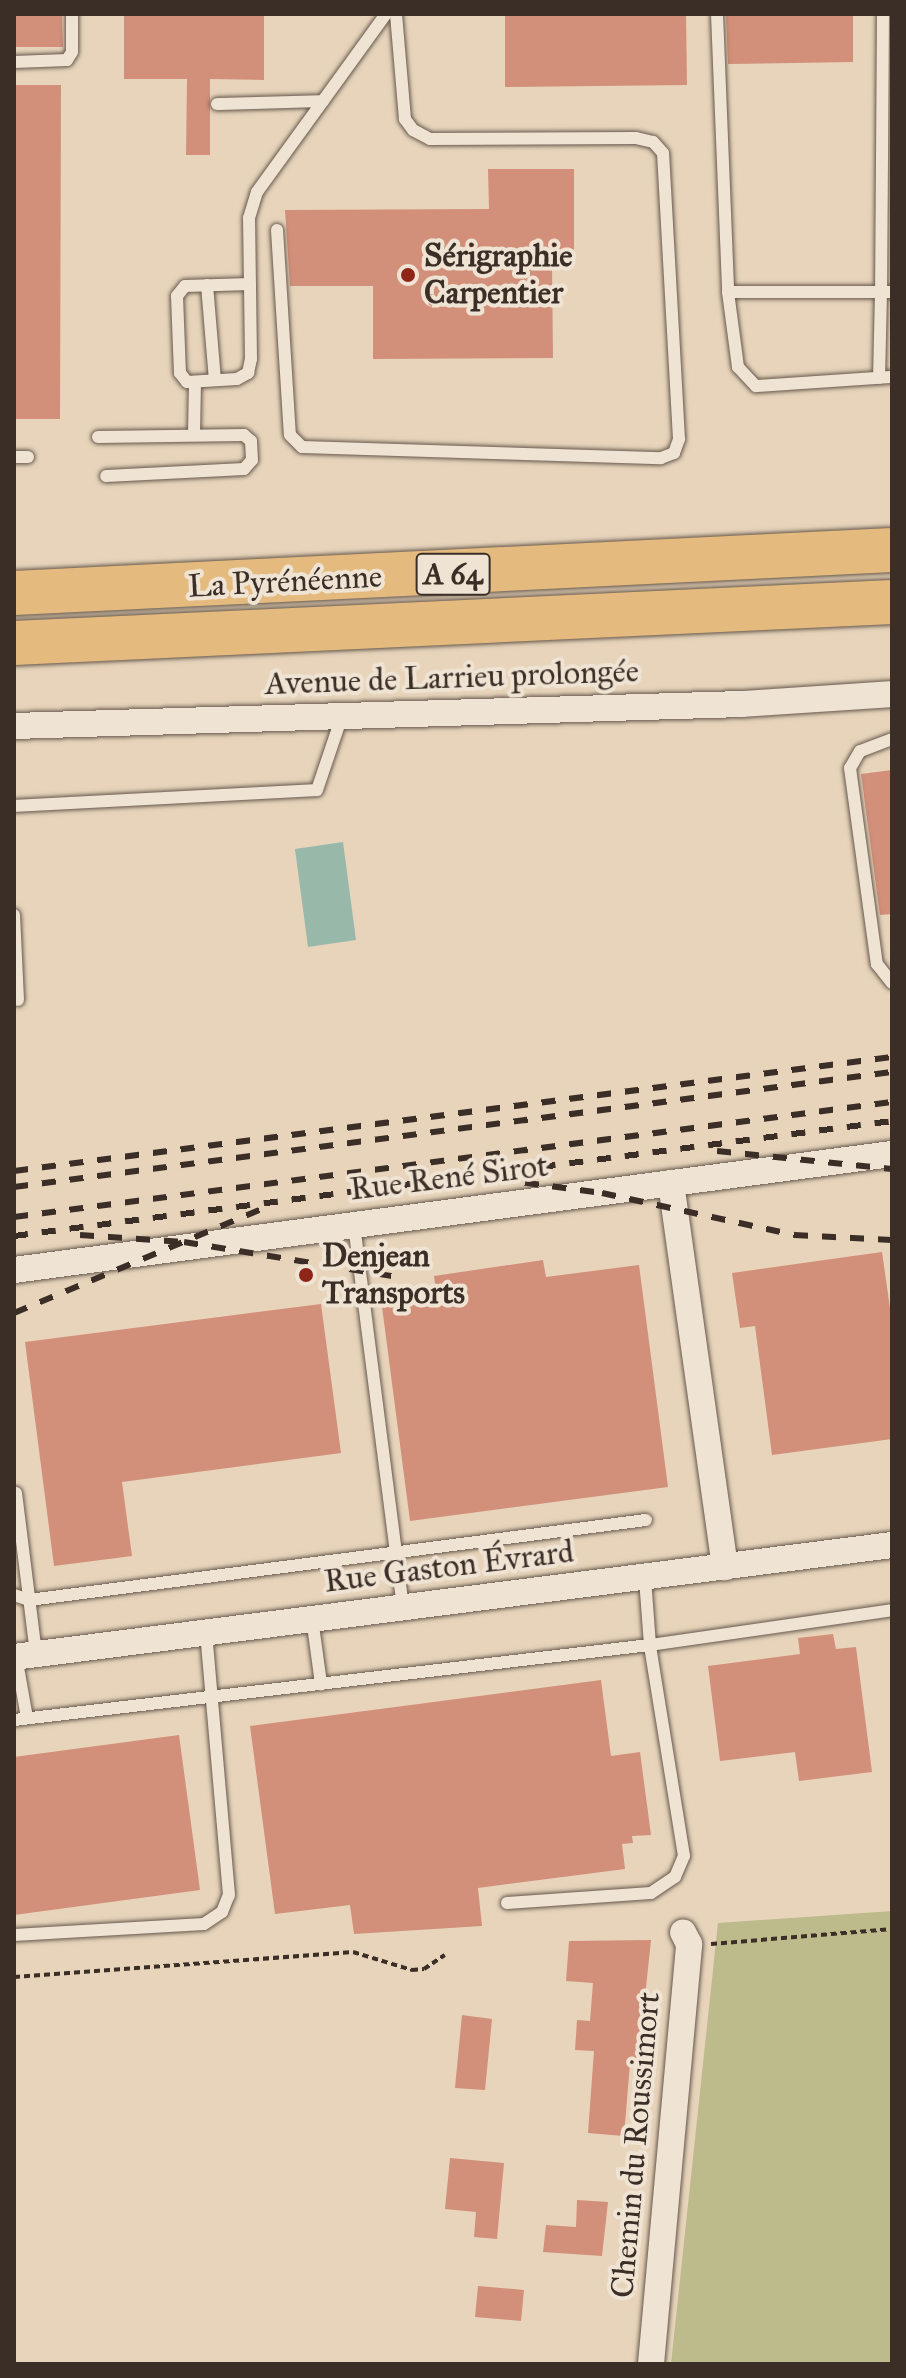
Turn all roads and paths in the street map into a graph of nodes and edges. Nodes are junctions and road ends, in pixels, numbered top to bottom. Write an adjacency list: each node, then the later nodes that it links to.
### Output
1 (72, 14): 6 (lane)
2 (386, 14): 7 (lane)
3 (396, 14): 9 (lane)
4 (717, 14): 12 (lane)
5 (883, 14): 13 (lane)
6 (14, 62)
7 (323, 101): 8 (lane); 10 (lane)
8 (217, 104)
9 (277, 230)
10 (250, 284): 11 (lane); 15 (lane)
11 (207, 285): 15 (lane); 16 (lane)
12 (728, 292): 13 (lane); 14 (lane)
13 (887, 292): 14 (lane)
14 (885, 378)
15 (215, 380): 16 (lane)
16 (195, 382): 17 (lane)
17 (194, 434): 18 (lane); 21 (lane)
18 (98, 437)
19 (14, 457): 20 (lane)
20 (28, 457)
21 (106, 476)
22 (892, 550): 23 (highway, La Pyrénéenne / A 64)
23 (14, 593)
24 (892, 602): 25 (highway, La Pyrénéenne / A 64)
25 (14, 643)
26 (892, 694): 27 (street, Avenue de Larrieu prolongée)
27 (342, 716): 28 (street, Avenue de Larrieu prolongée); 30 (lane)
28 (14, 726)
29 (892, 739): 32 (lane)
30 (14, 806)
31 (14, 915): 33 (lane)
32 (892, 983)
33 (18, 1000)
34 (892, 1154): 35 (street, Rue René Sirot)
35 (671, 1183): 36 (street, Rue René Sirot); 42 (street)
36 (354, 1225): 37 (street, Rue René Sirot); 41 (lane)
37 (14, 1270)
38 (16, 1493): 45 (lane)
39 (646, 1520): 41 (lane)
40 (892, 1545): 42 (street, Rue Gaston Évrard)
41 (395, 1552): 45 (lane); 46 (lane)
42 (725, 1567): 43 (street, Rue Gaston Évrard)
43 (645, 1578): 46 (street, Rue Gaston Évrard); 50 (lane)
44 (14, 1595): 45 (lane)
45 (29, 1600): 51 (lane)
46 (403, 1607): 48 (street, Rue Gaston Évrard)
47 (892, 1610): 50 (lane)
48 (312, 1618): 49 (street, Rue Gaston Évrard); 52 (lane)
49 (206, 1631): 51 (street, Rue Gaston Évrard); 53 (lane)
50 (650, 1645): 52 (lane); 55 (lane)
51 (22, 1656): 54 (lane)
52 (321, 1684): 53 (lane)
53 (210, 1697): 54 (lane); 57 (lane)
54 (20, 1719)
55 (507, 1903)
56 (892, 1929): 58 (path)
57 (14, 1935)
58 (686, 1938): 61 (street, Chemin du Roussimort)
59 (445, 1955): 60 (path)
60 (14, 1977)
61 (651, 2364)

